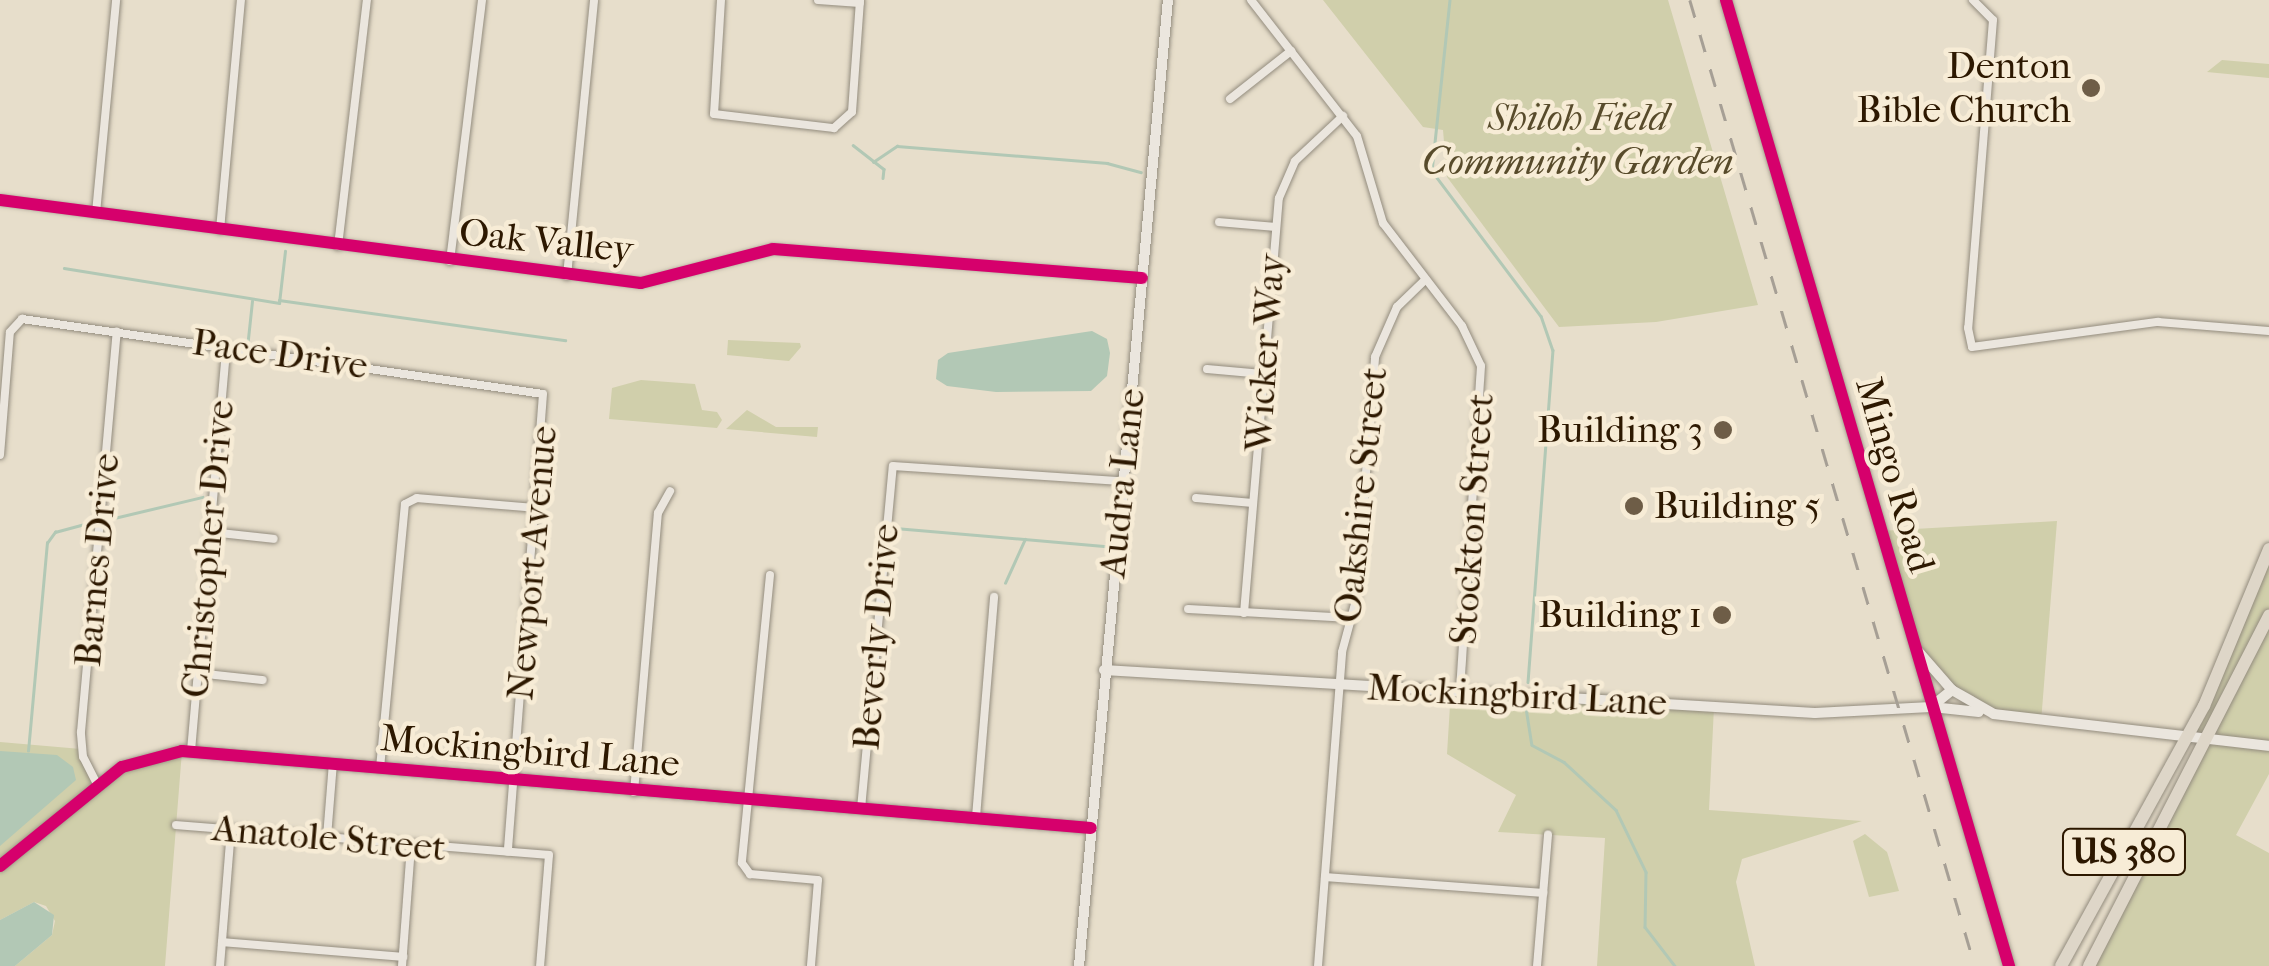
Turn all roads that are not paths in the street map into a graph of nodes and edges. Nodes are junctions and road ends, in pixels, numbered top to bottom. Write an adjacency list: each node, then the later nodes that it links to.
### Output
1 (116, 0): 17 (street)
2 (242, 0): 20 (street)
3 (367, 0): 21 (street)
4 (482, 0): 22 (street)
5 (594, 0): 23 (street)
6 (721, 0): 12 (street)
7 (818, 0): 12 (street)
8 (1168, 0): 24 (street, Audra Lane)
9 (1251, 0): 13 (street, Stockton Street)
10 (1726, 0): 48 (street, Mingo Road)
11 (1973, 0): 26 (street)
12 (860, 2)
13 (1292, 51): 14 (street); 15 (street, Stockton Street)
14 (1230, 99)
15 (1343, 116): 19 (street, Wicker Way); 25 (street, Stockton Street)
16 (0, 200): 17 (street, Oak Valley)
17 (96, 213): 20 (street, Oak Valley)
18 (1219, 222): 19 (street)
19 (1275, 227): 30 (street, Wicker Way)
20 (220, 230): 21 (street, Oak Valley)
21 (338, 246): 22 (street, Oak Valley)
22 (450, 261): 23 (street, Oak Valley)
23 (567, 276): 24 (street, Oak Valley)
24 (1142, 278): 34 (street, Audra Lane)
25 (1425, 280): 47 (street, Oakshire Street); 53 (street, Stockton Street)
26 (2269, 331)
27 (117, 332): 28 (street, Pace Drive); 31 (street, Pace Drive); 64 (street, Barnes Drive)
28 (226, 347): 32 (street, Pace Drive); 39 (street, Christopher Drive)
29 (1207, 369): 30 (street)
30 (1264, 374): 37 (street, Wicker Way)
31 (3, 375): 33 (street)
32 (544, 394): 38 (street, Newport Avenue)
33 (0, 455)
34 (1122, 482): 49 (street, Audra Lane); 67 (street, Beverly Drive)
35 (670, 491): 65 (street)
36 (1196, 498): 37 (street)
37 (1254, 503): 45 (street, Wicker Way)
38 (537, 508): 62 (street); 63 (street, Newport Avenue)
39 (210, 532): 40 (street); 50 (street, Christopher Drive)
40 (274, 539)
41 (2269, 549): 57 (main road, US 380)
42 (770, 575): 66 (street)
43 (994, 597): 68 (street)
44 (1188, 609): 45 (street)
45 (1244, 613): 47 (street)
46 (2269, 616): 58 (main road, US 380)
47 (1351, 618): 52 (street, Oakshire Street)
48 (1908, 627): 54 (street); 55 (street, Mingo Road)
49 (1104, 670): 52 (street, Mockingbird Lane); 70 (street, Audra Lane)
50 (196, 673): 51 (street); 60 (street, Christopher Drive)
51 (263, 680)
52 (1340, 684): 53 (street, Mockingbird Lane); 77 (street, Oakshire Street)
53 (1460, 690): 55 (street, Mockingbird Lane)
54 (1952, 690): 55 (street); 56 (street)
55 (1931, 707): 56 (street, Mockingbird Lane); 87 (street, Mingo Road)
56 (1994, 714): 57 (street, Mockingbird Lane)
57 (2187, 737): 58 (street, Mockingbird Lane); 88 (main road, US 380)
58 (2210, 740): 59 (street, Mockingbird Lane); 89 (main road, US 380)
59 (2269, 746)
60 (191, 751): 61 (street, Mockingbird Lane); 64 (street, Mockingbird Lane)
61 (333, 763): 62 (street, Mockingbird Lane); 73 (street)
62 (380, 768): 63 (street, Mockingbird Lane)
63 (512, 780): 65 (street, Mockingbird Lane); 75 (street, Newport Avenue)
64 (97, 784): 76 (street, Mockingbird Lane)
65 (634, 792): 66 (street, Mockingbird Lane)
66 (747, 801): 67 (street, Mockingbird Lane); 83 (street)
67 (861, 809): 68 (street, Mockingbird Lane)
68 (976, 817): 70 (street, Mockingbird Lane)
69 (176, 825): 71 (street, Anatole Street)
70 (1091, 828): 84 (street, Audra Lane)
71 (231, 830): 73 (street, Anatole Street); 79 (street)
72 (1548, 834): 78 (street)
73 (326, 837): 74 (street, Anatole Street)
74 (411, 845): 75 (street, Anatole Street); 80 (street)
75 (508, 852): 82 (street, Anatole Street)
76 (0, 866)
77 (1325, 876): 78 (street); 85 (street, Oakshire Street)
78 (1543, 893): 86 (street)
79 (222, 942): 80 (street); 81 (street)
80 (402, 962)
81 (220, 966)
82 (540, 966)
83 (811, 966)
84 (1078, 966)
85 (1318, 966)
86 (1537, 966)
87 (2008, 966)
88 (2061, 966)
89 (2089, 966)

